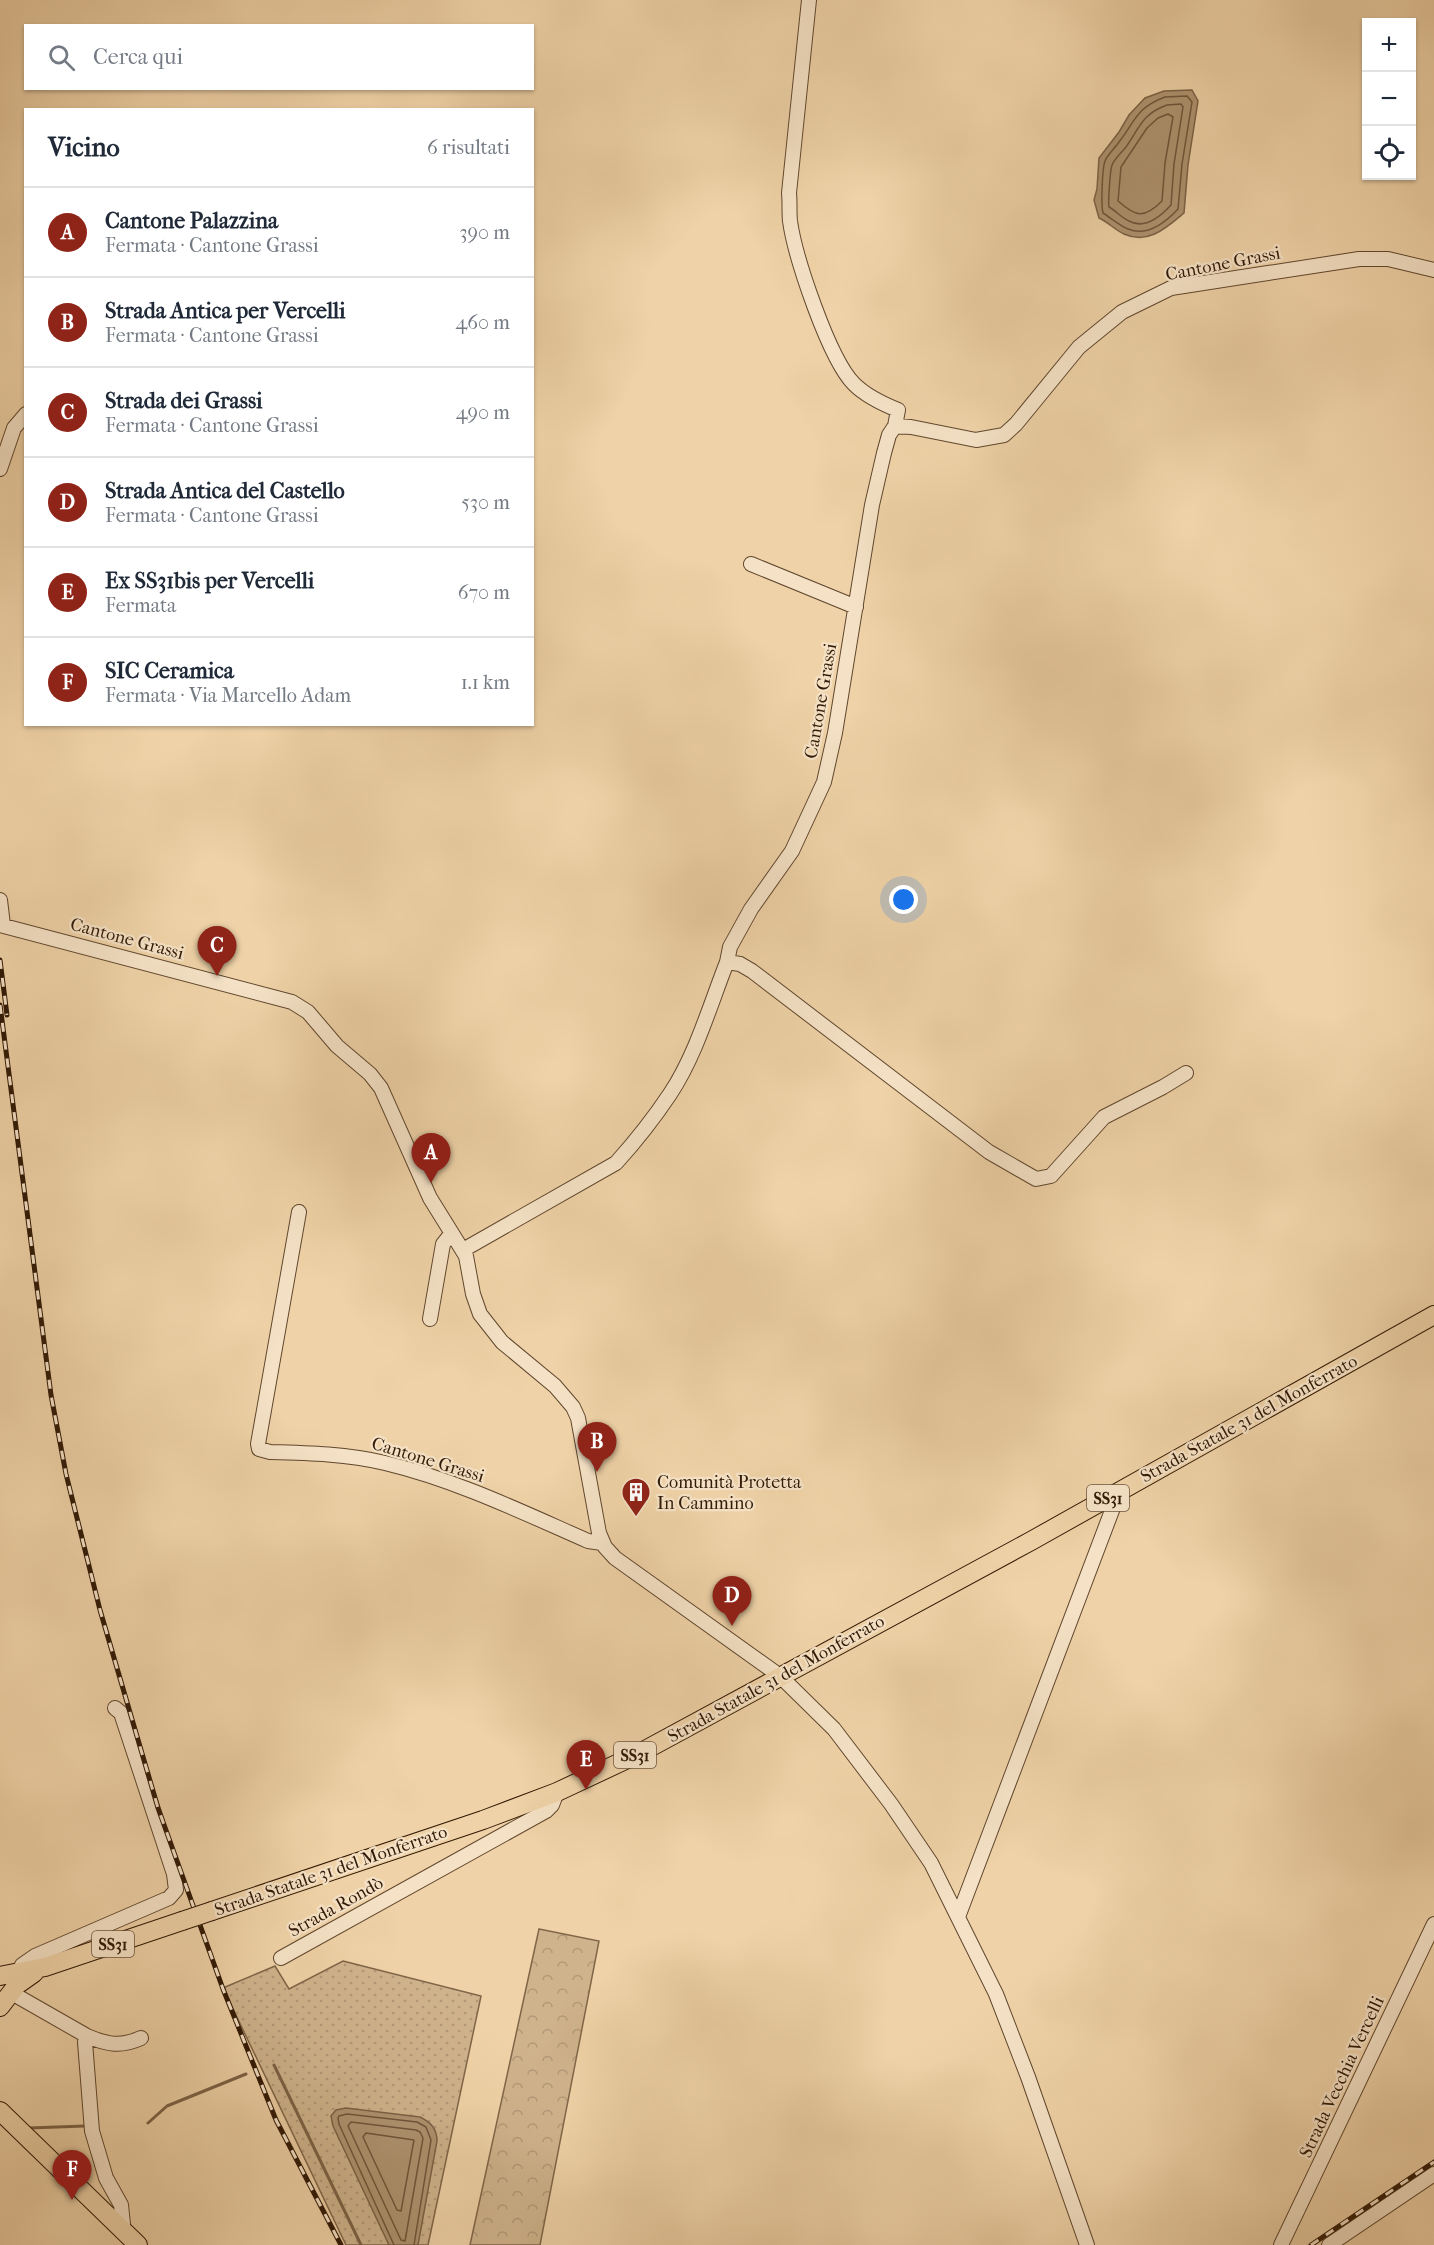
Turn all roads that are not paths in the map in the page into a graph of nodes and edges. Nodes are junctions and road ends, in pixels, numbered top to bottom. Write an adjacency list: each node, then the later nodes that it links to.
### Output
1 (809, 0): 4 (street)
2 (1434, 270): 4 (street, Cantone Grassi)
3 (24, 416): 5 (street)
4 (896, 426): 7 (street, Cantone Grassi)
5 (0, 469)
6 (751, 564): 7 (street)
7 (856, 607): 10 (street, Cantone Grassi)
8 (0, 900): 9 (street, Cantone Grassi)
9 (2, 925): 13 (street, Cantone Grassi)
10 (728, 962): 11 (street); 14 (street, Cantone Grassi)
11 (1186, 1073)
12 (299, 1212): 18 (street, Cantone Grassi)
13 (452, 1234): 14 (street, Cantone Grassi); 16 (street)
14 (463, 1250): 18 (street, Cantone Grassi)
15 (1434, 1315): 17 (main road, Strada Statale 31 del Monferrato / SS31)
16 (430, 1319)
17 (1119, 1492): 19 (main road, Strada Statale 31 del Monferrato / SS31); 22 (street)
18 (602, 1543): 19 (street, Cantone Grassi)
19 (780, 1676): 21 (main road, Strada Statale 31 del Monferrato / SS31); 22 (street, Cantone Grassi)
20 (115, 1708): 25 (street)
21 (557, 1792): 24 (street, Strada Rondò); 25 (main road, Strada Statale 31 del Monferrato / SS31, bridge)
22 (958, 1917): 33 (street, Cantone Grassi)
23 (1434, 1924): 34 (street, Strada Vecchia Vercelli)
24 (281, 1958)
25 (11, 1982): 26 (main road, Strada Statale 31 del Monferrato / SS31); 27 (street)
26 (0, 2007)
27 (87, 2036): 28 (street); 31 (street)
28 (141, 2038)
29 (7, 2117): 31 (main road)
30 (1434, 2174): 35 (street)
31 (121, 2228): 32 (main road)
32 (138, 2245)
33 (1088, 2245)
34 (1281, 2245)
35 (1329, 2245)

